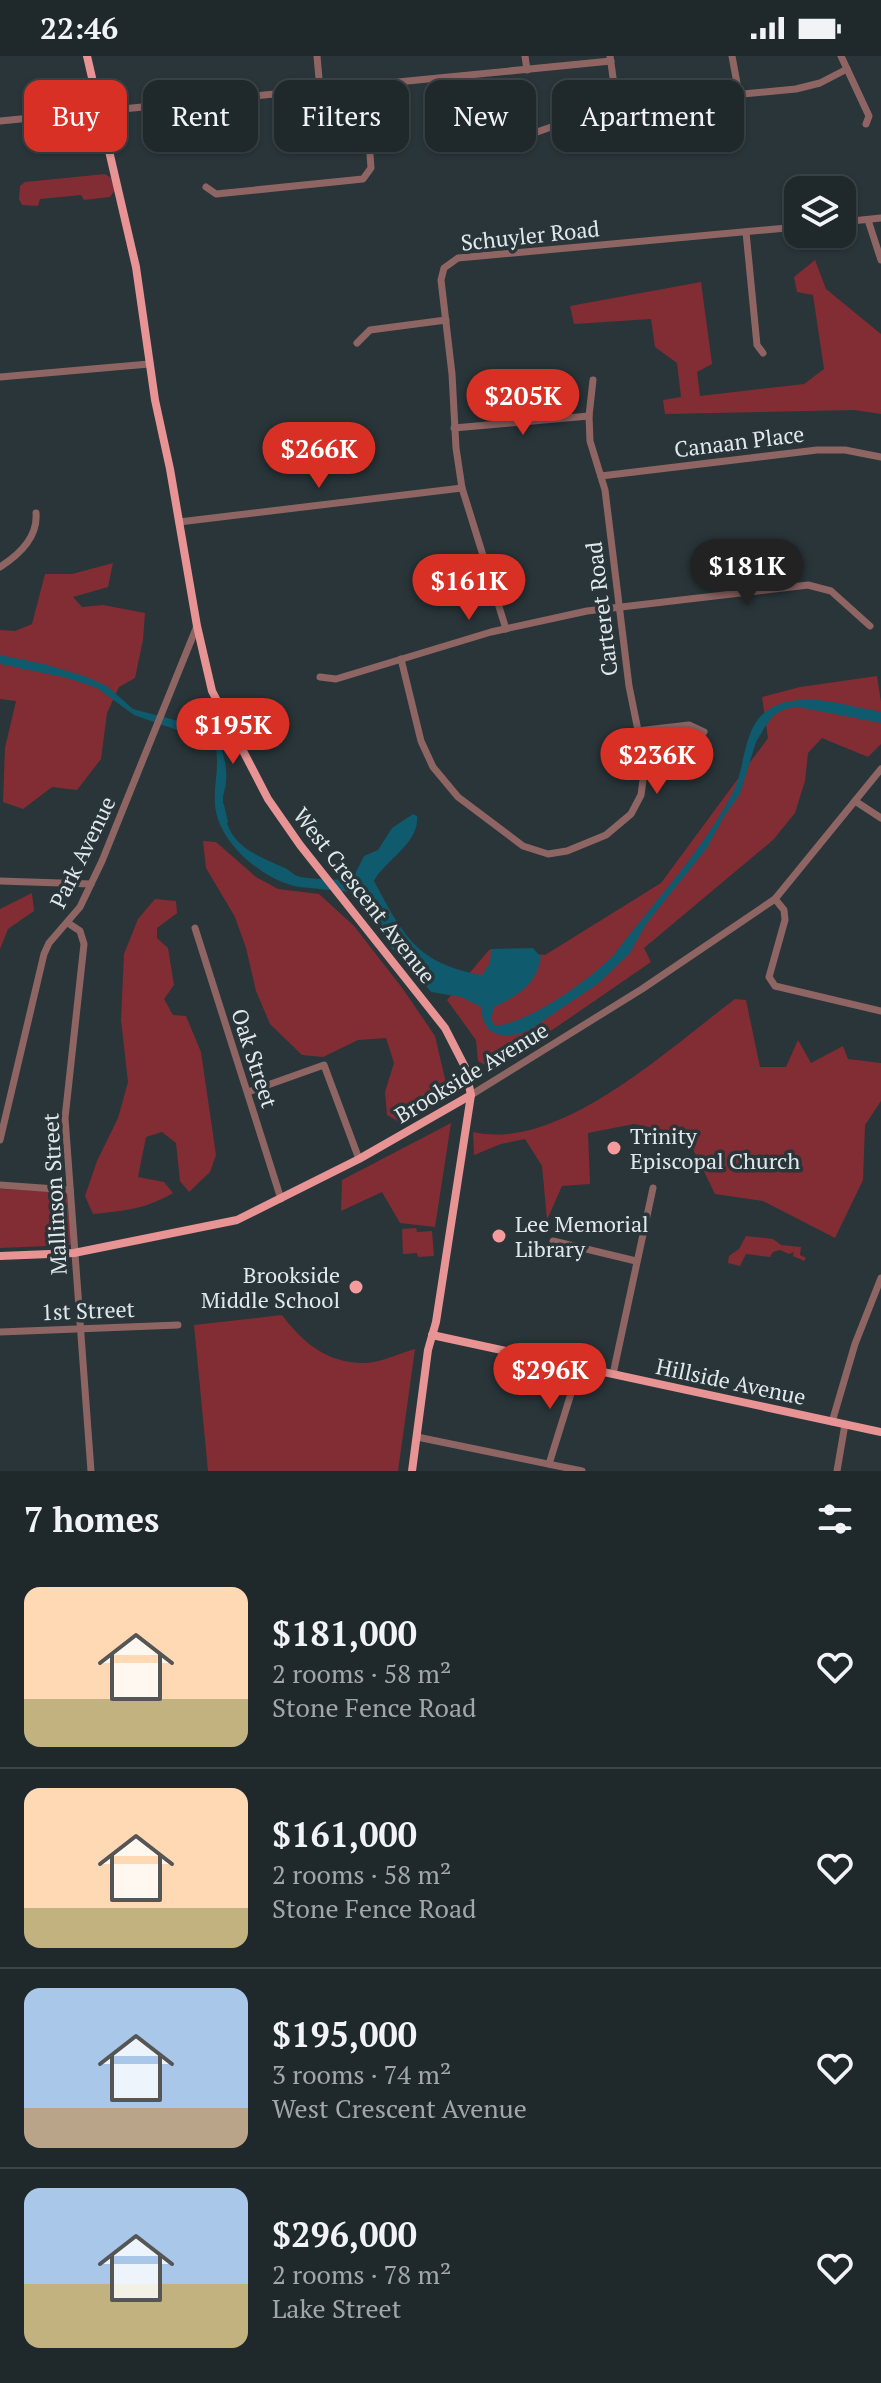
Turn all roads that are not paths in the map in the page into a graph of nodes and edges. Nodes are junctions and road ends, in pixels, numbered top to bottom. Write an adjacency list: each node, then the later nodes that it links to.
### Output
1 (87, 56): 9 (main road, West Crescent Avenue)
2 (317, 56): 10 (street)
3 (525, 56): 8 (street)
4 (732, 56): 12 (street)
5 (841, 56): 7 (street)
6 (611, 59): 8 (street); 11 (street)
7 (847, 69): 14 (street); 19 (street)
8 (527, 70): 13 (street)
9 (93, 80)
10 (319, 80)
11 (614, 80)
12 (736, 80)
13 (409, 82)
14 (744, 93)
15 (274, 95): 16 (street)
16 (127, 109)
17 (24, 119): 18 (street)
18 (0, 121)
19 (866, 124)
20 (110, 152): 32 (main road, West Crescent Avenue)
21 (370, 152): 22 (street)
22 (206, 187)
23 (881, 218): 24 (street)
24 (868, 220): 25 (street); 28 (street)
25 (856, 221)
26 (784, 228): 27 (street, Schuyler Road)
27 (746, 232): 29 (street, Schuyler Road); 31 (street)
28 (881, 260)
29 (446, 320): 30 (street); 36 (street, Schuyler Road)
30 (357, 343)
31 (763, 353)
32 (149, 364): 33 (street); 41 (main road, West Crescent Avenue)
33 (0, 377)
34 (593, 380): 35 (street, Carteret Road)
35 (589, 416): 36 (street); 38 (street, Carteret Road)
36 (454, 428): 39 (street, Schuyler Road)
37 (881, 457): 38 (street, Canaan Place)
38 (601, 476): 43 (street, Carteret Road)
39 (462, 488): 41 (street); 46 (street, Schuyler Road)
40 (36, 513): 42 (street)
41 (179, 522): 44 (main road, West Crescent Avenue)
42 (0, 567)
43 (620, 606): 45 (street); 46 (street); 49 (street, Carteret Road)
44 (197, 626): 55 (street, Park Avenue); 61 (main road, West Crescent Avenue)
45 (870, 626)
46 (506, 629): 47 (street)
47 (401, 659): 48 (street); 49 (street, Carteret Road)
48 (320, 677)
49 (637, 731): 50 (street)
50 (704, 732)
51 (881, 769): 52 (street, Brookside Avenue)
52 (855, 801): 53 (street); 56 (street, Brookside Avenue)
53 (881, 818)
54 (0, 881): 55 (street)
55 (91, 884): 57 (street, Park Avenue)
56 (775, 899): 59 (street); 61 (street, Brookside Avenue)
57 (68, 923): 64 (street, Park Avenue); 68 (street, Mallinson Street)
58 (195, 928): 60 (street, Oak Street)
59 (881, 1011)
60 (248, 1092): 65 (street); 69 (street, Oak Street)
61 (471, 1095): 62 (main road, Brookside Avenue); 63 (main road, West Crescent Avenue)
62 (444, 1112): 63 (main road); 65 (main road, Brookside Avenue)
63 (466, 1123): 78 (main road, West Crescent Avenue)
64 (0, 1140)
65 (359, 1159): 69 (main road, Brookside Avenue)
66 (0, 1185): 68 (street)
67 (653, 1188): 73 (street)
68 (70, 1190): 71 (street, Mallinson Street)
69 (281, 1199): 71 (main road, Brookside Avenue)
70 (553, 1241): 73 (street)
71 (74, 1253): 72 (main road, Brookside Avenue); 76 (street, Mallinson Street)
72 (0, 1256)
73 (636, 1261): 80 (street)
74 (881, 1278): 81 (street)
75 (178, 1325): 76 (street, 1st Street)
76 (80, 1328): 77 (street, 1st Street); 86 (street, Mallinson Street)
77 (0, 1332)
78 (432, 1335): 79 (main road, Hillside Avenue); 84 (main road, West Crescent Avenue)
79 (579, 1368): 80 (main road, Hillside Avenue); 85 (street)
80 (613, 1374): 81 (main road, Hillside Avenue)
81 (832, 1422): 82 (main road, Hillside Avenue)
82 (845, 1424): 83 (main road, Hillside Avenue); 89 (street)
83 (881, 1432)
84 (417, 1437): 85 (street); 87 (main road, West Crescent Avenue)
85 (549, 1464): 88 (street)
86 (91, 1471)
87 (412, 1471)
88 (582, 1471)
89 (837, 1471)

